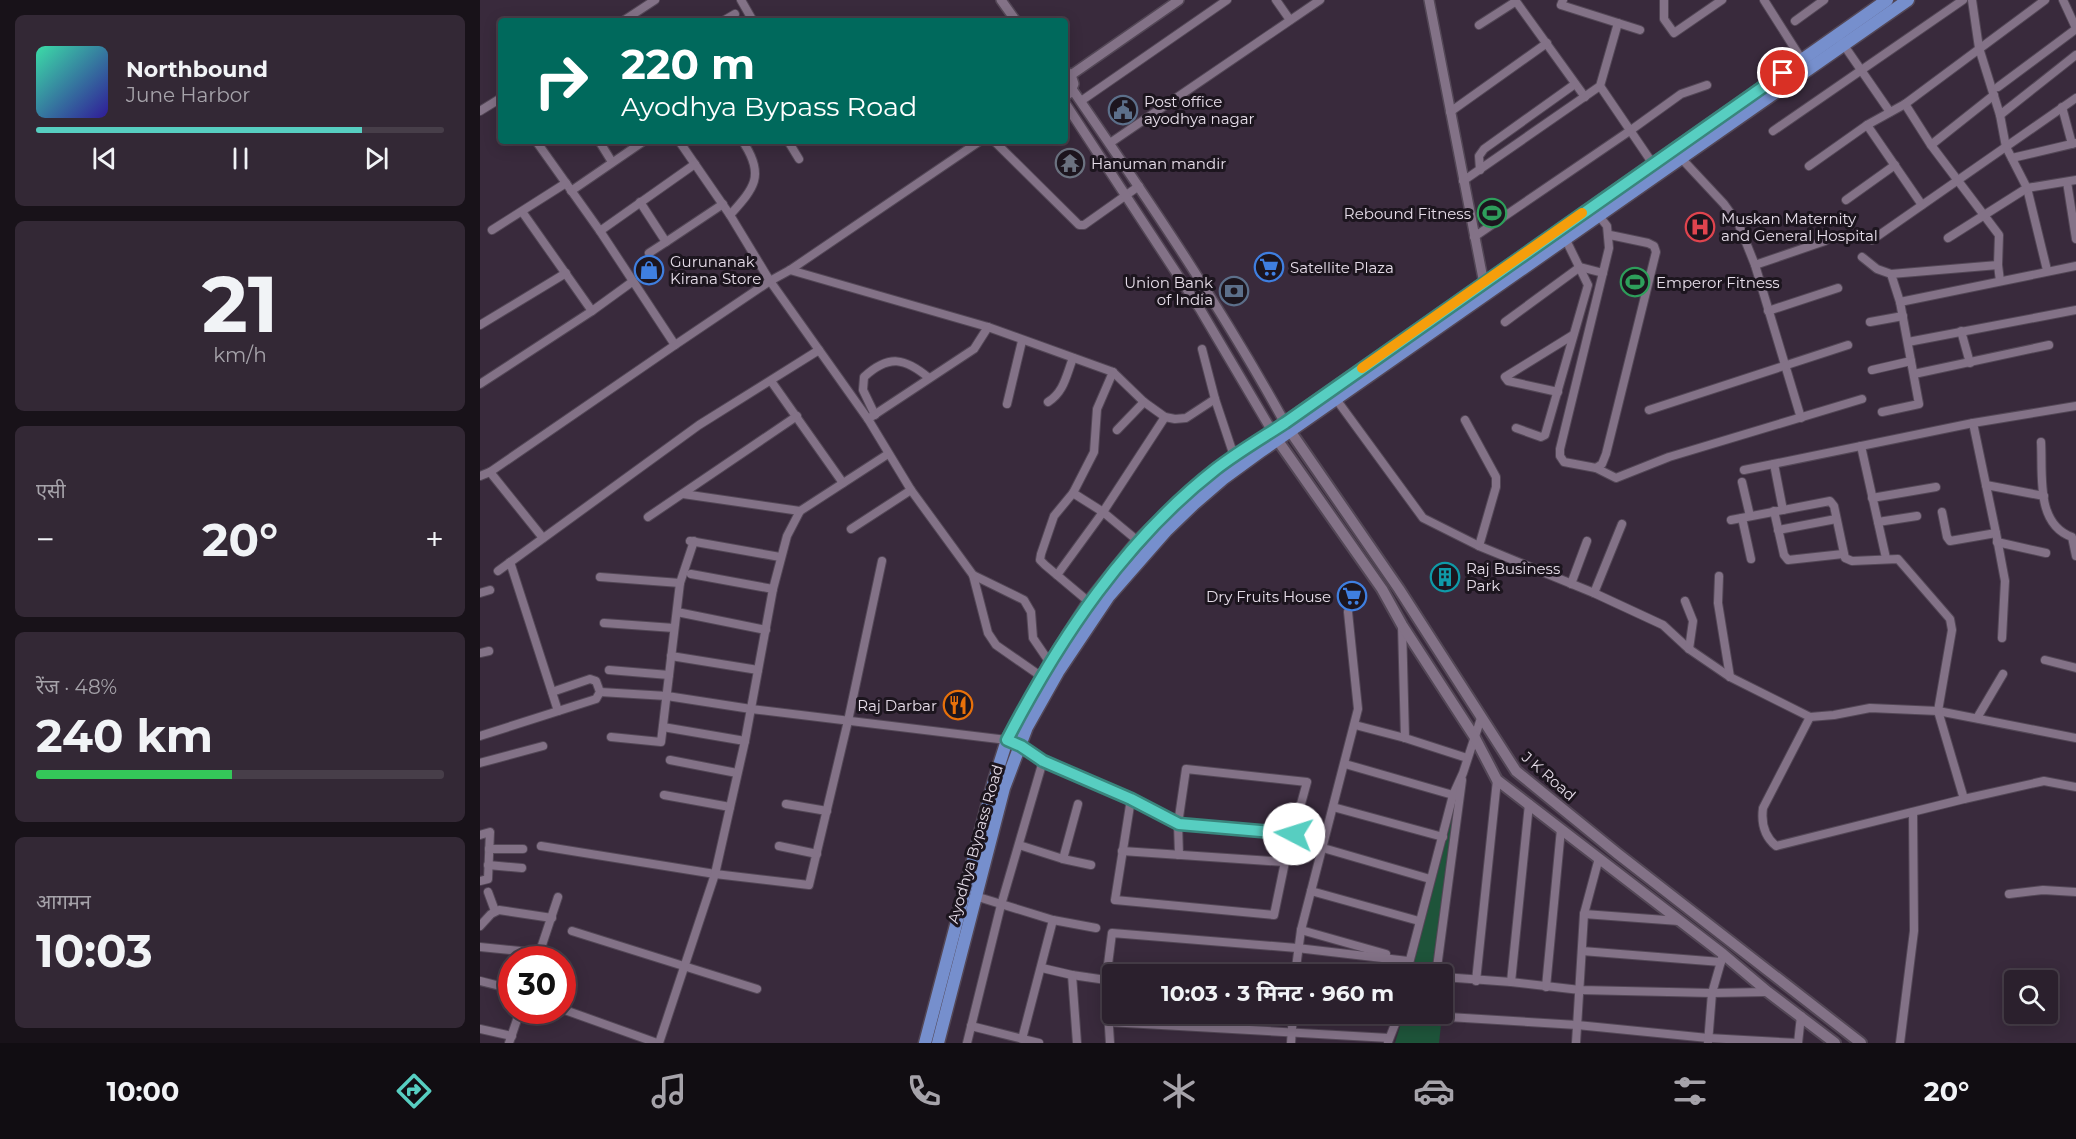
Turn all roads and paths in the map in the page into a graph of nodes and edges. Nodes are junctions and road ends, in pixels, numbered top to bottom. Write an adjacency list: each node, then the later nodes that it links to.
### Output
1 (655, 0): 23 (street)
2 (741, 0): 25 (street)
3 (1002, 0): 26 (street)
4 (1179, 0): 39 (street)
5 (1227, 0): 48 (street)
6 (1276, 0): 27 (street)
7 (1320, 0): 27 (street)
8 (1429, 0): 53 (street)
9 (1563, 0): 29 (street)
10 (1722, 0): 21 (street)
11 (1764, 0): 37 (street)
12 (1824, 0): 28 (street)
13 (1887, 0): 33 (main road, Ayodhya Bypass Road)
14 (1908, 0): 33 (main road, Ayodhya Bypass Road)
15 (1963, 0): 38 (street)
16 (1972, 0): 35 (street)
17 (2045, 0): 35 (street)
18 (2063, 0): 31 (street)
19 (1515, 1): 30 (street); 34 (street)
20 (1666, 2): 21 (street)
21 (1709, 4)
22 (735, 14): 24 (street)
23 (628, 18)
24 (728, 18)
25 (751, 18)
26 (1014, 18)
27 (1290, 20): 59 (street)
28 (1795, 21)
29 (1618, 23): 32 (street); 42 (street)
30 (1479, 25)
31 (2076, 29): 43 (street)
32 (1640, 30)
33 (1841, 40): 37 (main road, Ayodhya Bypass Road); 38 (street); 71 (main road, Ayodhya Bypass Road)
34 (1547, 43): 40 (street); 53 (street)
35 (1979, 48): 43 (street); 49 (street)
36 (2076, 55): 55 (street)
37 (1802, 60): 76 (main road, Ayodhya Bypass Road)
38 (1862, 69): 54 (street); 58 (street)
39 (1068, 73): 44 (street)
40 (1575, 84): 45 (street); 79 (street)
41 (1707, 85): 57 (street)
42 (1600, 86): 45 (street); 57 (street)
43 (1996, 91): 55 (street); 69 (street)
44 (1069, 93): 48 (street)
45 (1585, 97): 79 (street)
46 (2076, 98): 50 (street)
47 (498, 100): 52 (street)
48 (1081, 101): 59 (street)
49 (1905, 104): 54 (street); 69 (street)
50 (2062, 107): 60 (street); 70 (street)
51 (1068, 108): 87 (street)
52 (480, 111)
53 (1450, 112): 82 (street)
54 (1890, 112): 56 (street)
55 (2000, 115): 70 (street)
56 (1867, 125): 77 (street); 78 (street)
57 (1631, 130): 76 (street); 100 (street)
58 (1773, 130)
59 (1110, 143): 84 (street)
60 (2074, 143): 72 (street)
61 (538, 144): 83 (street)
62 (601, 144): 74 (street)
63 (639, 144): 74 (street)
64 (681, 144): 75 (street)
65 (790, 144): 73 (street)
66 (976, 144): 113 (street)
67 (997, 144): 87 (street)
68 (745, 145): 93 (street)
69 (1930, 145): 80 (street)
70 (2006, 147): 72 (street); 80 (street)
71 (1681, 158): 95 (main road, Ayodhya Bypass Road); 109 (street)
72 (2012, 158): 85 (street)
73 (799, 159)
74 (612, 162): 86 (street)
75 (695, 164): 89 (street); 90 (street)
76 (1653, 164): 121 (main road, Ayodhya Bypass Road)
77 (1895, 165): 88 (street); 91 (street)
78 (1809, 166)
79 (1480, 170): 82 (street)
80 (1957, 180): 91 (street); 94 (street)
81 (2072, 181): 85 (street); 96 (street)
82 (1463, 182): 100 (street)
83 (566, 183): 86 (street); 92 (street)
84 (1139, 186): 87 (street); 169 (street)
85 (2027, 188): 94 (street); 114 (street)
86 (571, 191): 98 (street)
87 (1124, 196): 172 (street)
88 (1846, 200)
89 (640, 202): 98 (street); 106 (street)
90 (723, 204): 93 (street); 106 (street)
91 (1922, 205): 104 (street)
92 (523, 213): 97 (street); 115 (street)
93 (730, 215): 118 (street)
94 (1984, 215): 101 (street); 110 (street)
95 (1599, 216): 99 (street); 103 (main road, Ayodhya Bypass Road)
96 (2075, 218): 102 (street)
97 (492, 230)
98 (600, 231): 120 (street)
99 (1610, 236): 116 (street); 178 (street)
100 (1474, 237): 121 (street)
101 (1948, 238)
102 (2076, 239)
103 (1566, 240): 112 (street); 123 (main road, Ayodhya Bypass Road)
104 (1872, 240)
105 (1825, 241): 109 (street)
106 (666, 242): 107 (street)
107 (650, 253)
108 (1862, 257): 117 (street)
109 (1755, 265): 127 (street)
110 (1998, 265): 117 (street); 119 (street)
111 (2076, 266): 114 (street)
112 (1580, 267): 116 (street); 129 (street); 134 (street)
113 (790, 270): 118 (street); 132 (street)
114 (2047, 270): 119 (street)
115 (566, 273): 126 (street); 131 (street)
116 (1603, 273): 178 (street)
117 (1891, 274): 124 (street)
118 (770, 281): 137 (street); 140 (street)
119 (2000, 281): 124 (street)
120 (632, 282): 126 (street); 137 (street)
121 (1484, 282): 123 (street); 169 (main road, Ayodhya Bypass Road)
122 (1838, 288): 127 (street)
123 (1487, 295): 155 (main road, Ayodhya Bypass Road)
124 (1900, 302): 128 (street)
125 (2076, 310): 133 (street)
126 (592, 311): 152 (street)
127 (1768, 311): 145 (street)
128 (1903, 316): 130 (street); 136 (street)
129 (1505, 322)
130 (1870, 322)
131 (480, 325)
132 (988, 327): 135 (street); 150 (street)
133 (1961, 331): 136 (street); 144 (street)
134 (1573, 335): 153 (street); 153 (street)
135 (1023, 341): 142 (street); 159 (street)
136 (1908, 342): 143 (street)
137 (675, 345): 180 (street)
138 (1848, 345): 145 (street)
139 (2049, 345): 144 (street)
140 (819, 350): 151 (street); 164 (street)
141 (1202, 350): 154 (street)
142 (1073, 358): 148 (street); 157 (street)
143 (1911, 362): 146 (street); 149 (street)
144 (1970, 363): 149 (street)
145 (1785, 365): 161 (street); 166 (street)
146 (1872, 370)
147 (480, 372): 152 (street)
148 (1113, 372): 158 (street); 187 (street)
149 (1914, 374): 162 (street)
150 (929, 378): 164 (street); 164 (street)
151 (771, 381): 163 (street); 205 (street)
152 (483, 382)
153 (1558, 392): 170 (street)
154 (1215, 399): 165 (street); 176 (street)
155 (1336, 399): 169 (main road, Ayodhya Bypass Road); 209 (street)
156 (1862, 399): 166 (street)
157 (1048, 402)
158 (1144, 402): 165 (street); 171 (street)
159 (1007, 404)
160 (2076, 405): 168 (street)
161 (1649, 411)
162 (1882, 412)
163 (796, 416): 183 (street); 188 (street)
164 (871, 417): 175 (street)
165 (1165, 417): 195 (street)
166 (1801, 418): 178 (street)
167 (1465, 420): 209 (street)
168 (1973, 423): 174 (street); 184 (street)
169 (1288, 427): 172 (main road, Ayodhya Bypass Road); 252 (main road, J K Road)
170 (1516, 428)
171 (1117, 430)
172 (1275, 436): 176 (main road, Ayodhya Bypass Road); 235 (main road); 274 (main road, Ayodhya Bypass Road)
173 (2041, 442): 189 (street)
174 (1861, 446): 177 (street); 190 (street)
175 (888, 454): 183 (street); 186 (street)
176 (1234, 456): 208 (main road, Ayodhya Bypass Road)
177 (1774, 464): 179 (street); 191 (street)
178 (1596, 468)
179 (1744, 470)
180 (490, 472): 181 (street); 205 (street)
181 (480, 476)
182 (1742, 482): 198 (street)
183 (843, 483): 192 (street)
184 (1986, 485): 189 (street); 206 (street)
185 (1935, 487): 190 (street)
186 (911, 490): 203 (street); 220 (street)
187 (1073, 493): 195 (street); 221 (street)
188 (683, 494): 192 (street); 197 (street)
189 (2044, 496): 212 (street)
190 (1872, 498): 201 (street)
191 (1783, 510): 193 (street); 199 (street)
192 (800, 511): 213 (street)
193 (1774, 511): 198 (street); 204 (street)
194 (1942, 512): 206 (street)
195 (1103, 513): 208 (street); 221 (street)
196 (1917, 516): 201 (street)
197 (648, 517)
198 (1746, 517): 200 (street); 215 (street)
199 (1836, 519): 204 (street); 211 (street)
200 (1731, 520)
201 (1878, 522): 214 (street)
202 (1622, 524): 229 (street)
203 (851, 529)
204 (1778, 530): 211 (street)
205 (543, 538): 217 (street)
206 (1997, 538): 210 (street); 238 (street)
207 (1587, 541): 225 (street)
208 (1138, 542): 231 (main road, Ayodhya Bypass Road)
209 (1479, 546): 225 (street)
210 (2046, 553)
211 (1843, 554): 214 (street)
212 (2076, 556)
213 (780, 558): 224 (street); 226 (street)
214 (1886, 558): 259 (street)
215 (1751, 559)
216 (882, 561): 263 (street)
217 (510, 562): 218 (street); 253 (street)
218 (498, 571)
219 (691, 574): 226 (street)
220 (973, 575): 244 (street); 250 (street)
221 (1058, 575): 231 (street)
222 (1719, 576): 251 (street)
223 (600, 577): 224 (street)
224 (680, 583): 232 (street)
225 (1570, 584): 229 (street)
226 (773, 589): 237 (street)
227 (490, 590): 228 (street)
228 (480, 593)
229 (1594, 593): 239 (street)
230 (1685, 601): 239 (street)
231 (1089, 602): 244 (main road, Ayodhya Bypass Road)
232 (677, 612): 236 (street); 237 (street)
233 (1348, 612): 264 (street)
234 (604, 623): 236 (street)
235 (1402, 625): 256 (main road); 269 (street)
236 (674, 628): 242 (street)
237 (766, 630): 247 (street)
238 (2002, 638)
239 (1689, 649): 251 (street)
240 (489, 651): 241 (street)
241 (480, 653)
242 (671, 656): 247 (street); 249 (street)
243 (2045, 660): 245 (street)
244 (1050, 663): 250 (main road, Ayodhya Bypass Road)
245 (2076, 668)
246 (609, 670): 249 (street)
247 (758, 670): 257 (street)
248 (2003, 674): 262 (street)
249 (669, 675): 255 (street)
250 (1042, 677): 271 (main road, Ayodhya Bypass Road)
251 (1730, 677): 260 (street)
252 (1462, 689): 256 (main road); 261 (main road, J K Road)
253 (552, 692): 254 (street); 258 (street)
254 (600, 692): 255 (street); 258 (street)
255 (667, 696): 257 (street); 265 (street)
256 (1450, 698): 267 (main road)
257 (751, 709): 263 (street); 272 (street)
258 (558, 711): 266 (street)
259 (1938, 711): 260 (street); 262 (street); 287 (street)
260 (1810, 717): 294 (street)
261 (1481, 718): 267 (street); 340 (main road, J K Road)
262 (1977, 718): 270 (street)
263 (848, 721): 271 (street); 293 (street)
264 (1354, 725): 269 (street); 279 (street)
265 (663, 727): 268 (street); 272 (street)
266 (480, 736)
267 (1474, 736): 275 (street); 282 (main road)
268 (611, 737)
269 (1405, 738): 275 (street)
270 (2076, 738)
271 (1007, 740): 274 (street); 379 (main road, Ayodhya Bypass Road)
272 (745, 741): 280 (street)
273 (543, 746): 278 (street)
274 (1021, 746): 277 (street); 322 (main road, Ayodhya Bypass Road)
275 (1467, 759): 281 (street)
276 (670, 760): 280 (street)
277 (1043, 761): 286 (street); 300 (street)
278 (480, 763)
279 (1345, 764): 285 (street); 292 (street)
280 (737, 773): 291 (street)
281 (1463, 773): 285 (street); 347 (street)
282 (1497, 780): 290 (main road); 354 (street)
283 (2076, 788): 287 (street)
284 (664, 795): 291 (street)
285 (1453, 795): 299 (street)
286 (1131, 799): 295 (street); 306 (street)
287 (1964, 799): 294 (street)
288 (786, 804): 293 (street)
289 (1078, 804): 310 (street)
290 (1529, 804): 296 (main road); 355 (street)
291 (730, 807): 315 (street)
292 (1333, 807): 299 (street); 303 (street)
293 (827, 812): 307 (street)
294 (1913, 812): 390 (street)
295 (1179, 824): 297 (street); 297 (street); 308 (street)
296 (1561, 829): 309 (main road); 357 (street)
297 (1294, 834): 311 (street)
298 (480, 835): 304 (street)
299 (1443, 837): 316 (street)
300 (1019, 845): 310 (street); 324 (street)
301 (541, 846): 315 (street)
302 (778, 846): 307 (street)
303 (1323, 848): 316 (street); 318 (street)
304 (489, 849): 305 (street); 312 (street)
305 (523, 849)
306 (1122, 851): 308 (street); 311 (street)
307 (817, 854): 315 (street)
308 (1179, 855): 311 (street)
309 (1599, 858): 326 (street); 330 (main road)
310 (1063, 859): 313 (street)
311 (1285, 862)
312 (488, 865): 314 (street); 317 (street)
313 (1091, 866)
314 (522, 868)
315 (715, 874): 348 (street)
316 (1430, 879): 329 (street)
317 (480, 881)
318 (1311, 891): 329 (street); 333 (street)
319 (488, 892): 325 (street)
320 (2076, 892): 321 (street)
321 (2009, 894)
322 (975, 896): 324 (street); 380 (main road, Ayodhya Bypass Road)
323 (558, 897): 327 (street)
324 (1001, 905): 328 (street); 371 (street)
325 (495, 911): 327 (street); 331 (street)
326 (1584, 914): 330 (street); 339 (street)
327 (552, 918): 335 (street)
328 (1053, 920): 332 (street); 349 (street)
329 (1419, 921): 346 (street)
330 (1679, 921): 341 (main road)
331 (480, 926)
332 (1096, 928)
333 (1301, 930): 337 (street); 345 (street)
334 (572, 931): 348 (street)
335 (542, 946)
336 (480, 947): 338 (street)
337 (1297, 948): 342 (street); 343 (street); 344 (street)
338 (498, 950)
339 (1582, 951): 341 (street); 359 (street)
340 (1742, 951): 341 (main road); 389 (main road, J K Road)
341 (1725, 959): 360 (main road); 361 (street)
342 (1111, 964)
343 (1296, 964)
344 (1385, 964)
345 (1396, 964)
346 (1408, 964)
347 (1437, 964)
348 (685, 966): 358 (street); 378 (street)
349 (1042, 968): 350 (street); 375 (street)
350 (1072, 975): 352 (street); 383 (street)
351 (1453, 978): 354 (street)
352 (1102, 980)
353 (480, 981): 356 (street)
354 (1476, 981): 355 (street)
355 (1511, 982): 357 (street)
356 (498, 986)
357 (1546, 987): 359 (street)
358 (757, 988)
359 (1580, 990): 361 (street); 370 (street)
360 (1768, 992): 361 (street); 363 (main road)
361 (1712, 993): 376 (street)
362 (576, 1014): 378 (street)
363 (1801, 1016): 387 (street); 388 (main road)
364 (1453, 1017): 370 (street)
365 (515, 1024): 374 (street)
366 (1108, 1024): 384 (street)
367 (1149, 1024): 373 (street)
368 (1292, 1024): 373 (street)
369 (1395, 1024): 377 (street)
370 (1577, 1025): 376 (street); 386 (street)
371 (971, 1026): 375 (street); 381 (street)
372 (481, 1031): 374 (street)
373 (1292, 1031): 377 (street); 385 (street)
374 (510, 1039)
375 (1022, 1039): 382 (street)
376 (1708, 1040): 387 (street)
377 (1389, 1041)
378 (658, 1043)
379 (925, 1043)
380 (938, 1043)
381 (966, 1043)
382 (1039, 1043)
383 (1077, 1043)
384 (1110, 1043)
385 (1291, 1043)
386 (1575, 1043)
387 (1798, 1043)
388 (1835, 1043)
389 (1861, 1043)
390 (1900, 1043)

